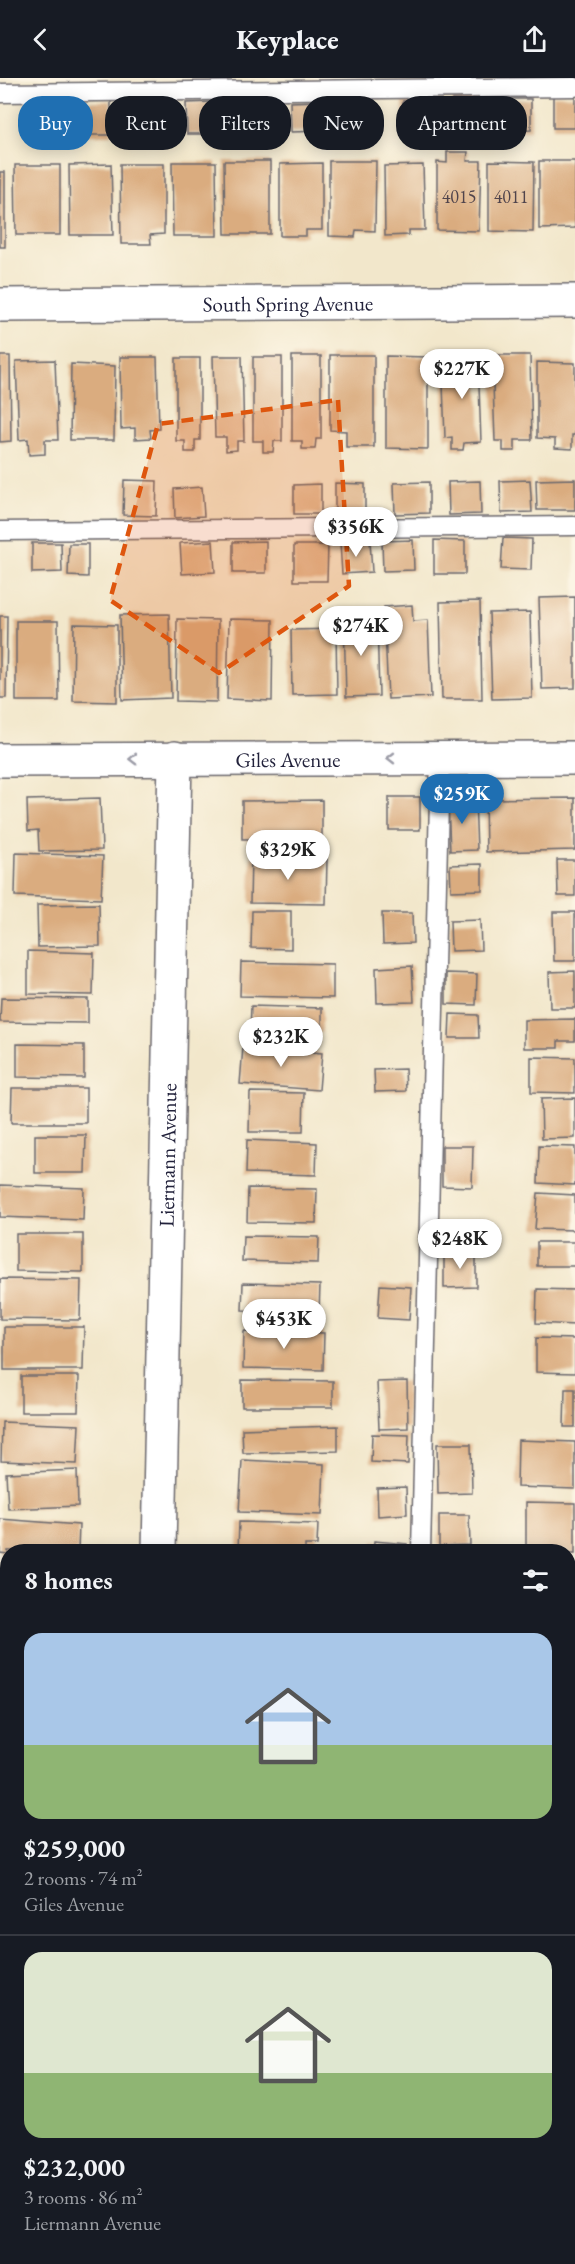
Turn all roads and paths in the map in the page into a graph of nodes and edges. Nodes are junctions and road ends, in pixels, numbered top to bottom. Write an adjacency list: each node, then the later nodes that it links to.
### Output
1 (575, 87): 2 (lane)
2 (0, 93)
3 (575, 301): 4 (street, South Spring Avenue)
4 (0, 305)
5 (575, 526): 6 (lane)
6 (0, 531)
7 (175, 758): 8 (street, Giles Avenue, one-way to 7); 10 (street, Giles Avenue, one-way to 10); 11 (street, Liermann Avenue)
8 (440, 758): 9 (street, Giles Avenue); 12 (lane)
9 (575, 758)
10 (0, 760)
11 (159, 1544)
12 (421, 1544)

